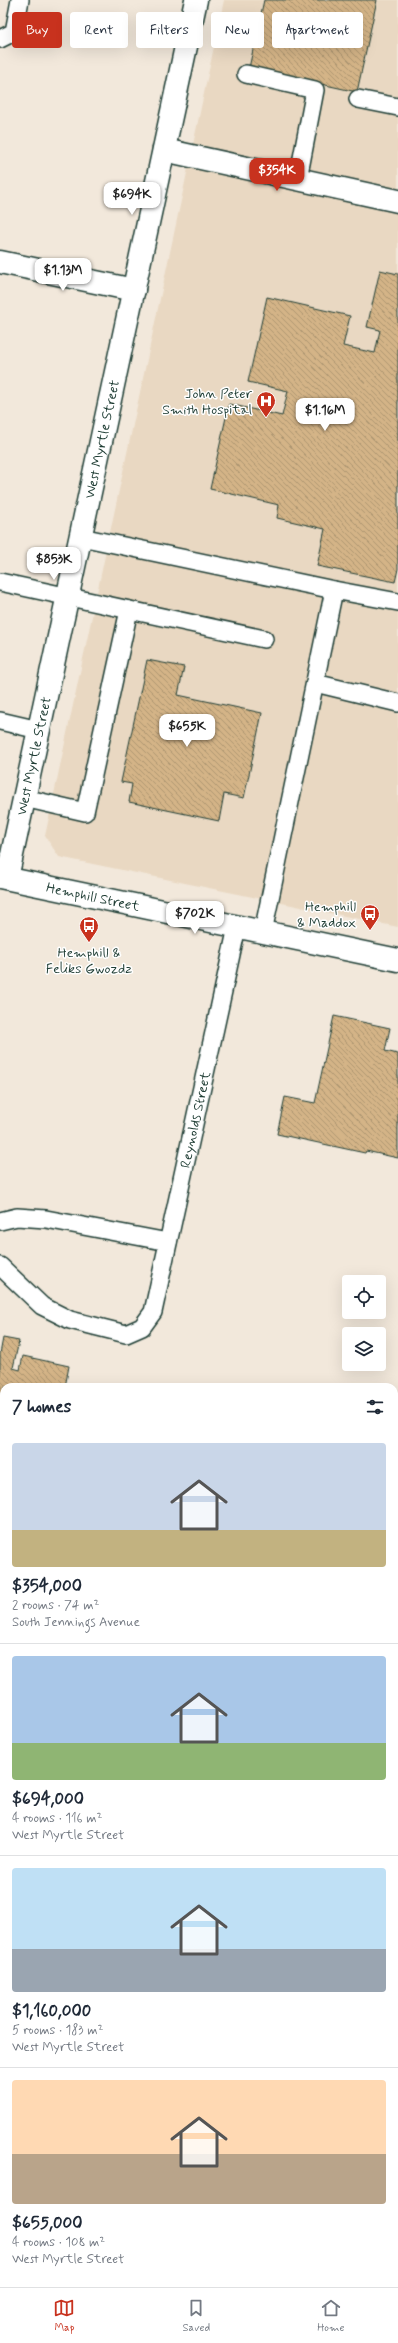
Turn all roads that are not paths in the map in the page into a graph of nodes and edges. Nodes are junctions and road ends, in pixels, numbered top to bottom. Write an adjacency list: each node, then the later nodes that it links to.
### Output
1 (20, 0): 3 (lane)
2 (196, 0): 7 (street, West Myrtle Street)
3 (0, 39)
4 (246, 74): 8 (lane)
5 (358, 99): 6 (lane)
6 (398, 107)
7 (164, 150): 8 (street); 11 (street, West Myrtle Street)
8 (298, 179): 9 (street)
9 (398, 201)
10 (0, 262): 11 (street)
11 (134, 290): 12 (street, West Myrtle Street)
12 (81, 537): 14 (lane); 15 (street, West Myrtle Street)
13 (0, 582): 15 (lane)
14 (334, 590): 16 (lane); 19 (lane)
15 (68, 597): 17 (lane); 22 (street, West Myrtle Street)
16 (398, 602)
17 (129, 610): 18 (lane); 23 (lane)
18 (264, 639)
19 (315, 683): 20 (lane); 26 (lane)
20 (398, 704)
21 (0, 721): 22 (lane)
22 (39, 730): 23 (street, West Myrtle Street)
23 (24, 798): 24 (street, West Myrtle Street)
24 (4, 877): 25 (street, Hemphill Street)
25 (237, 927): 26 (street, Hemphill Street); 29 (lane, Reynolds Street)
26 (263, 932): 27 (street, Hemphill Street)
27 (398, 960)
28 (0, 1221): 29 (lane)
29 (168, 1242): 30 (lane, Reynolds Street)
30 (0, 1266)

